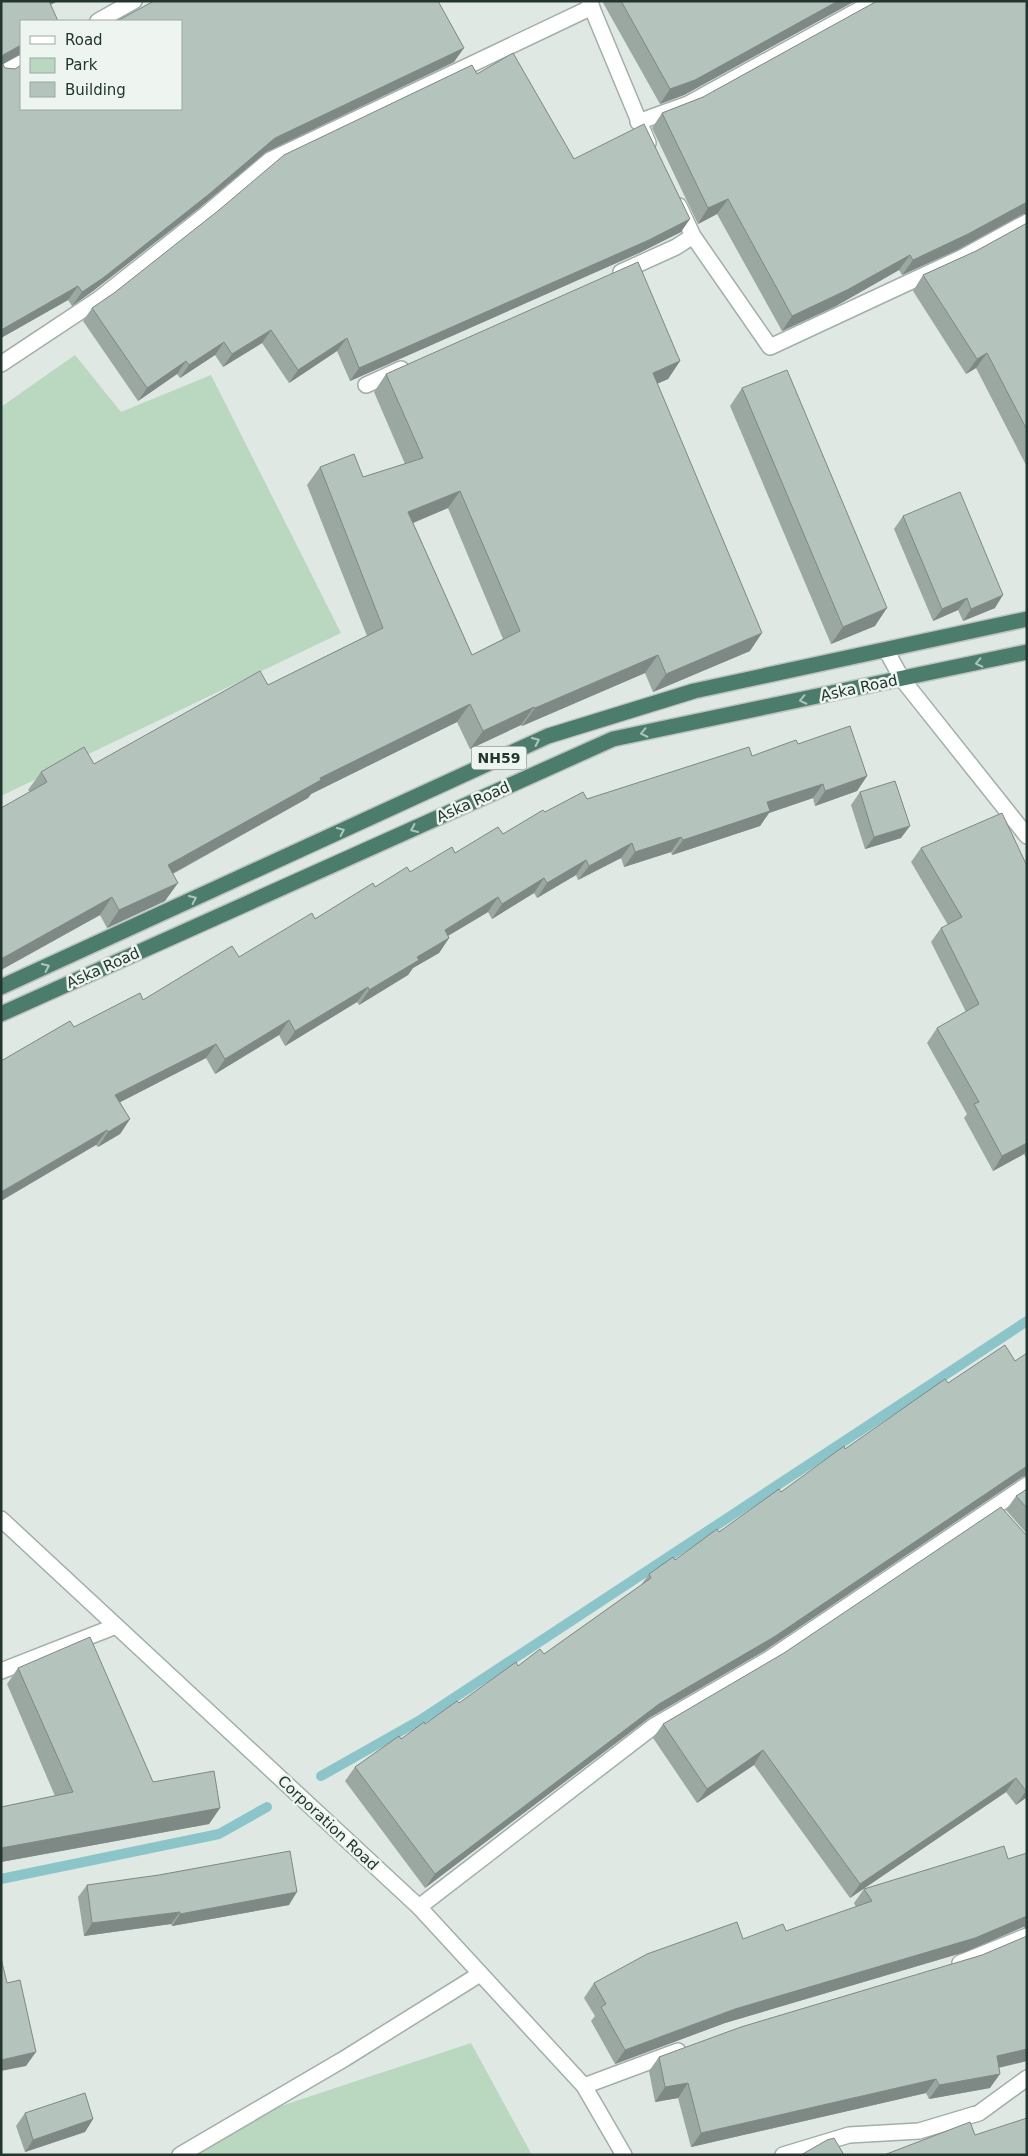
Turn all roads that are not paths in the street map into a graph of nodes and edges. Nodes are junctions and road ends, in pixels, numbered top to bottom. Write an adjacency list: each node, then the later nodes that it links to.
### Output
1 (134, 1): 4 (street)
2 (875, 1): 7 (street)
3 (591, 4): 7 (street); 13 (street)
4 (100, 20)
5 (20, 64): 6 (street)
6 (1, 74)
7 (638, 122): 8 (street)
8 (655, 157)
9 (672, 192): 11 (street)
10 (1027, 222): 11 (street)
11 (693, 236): 12 (street)
12 (604, 280)
13 (1, 364)
14 (412, 365): 15 (street)
15 (366, 385)
16 (1027, 620): 17 (highway, NH59)
17 (886, 650): 19 (street); 21 (highway, NH59, one-way to 17)
18 (1027, 652): 19 (highway, Aska Road / NH59, one-way to 19)
19 (902, 679): 20 (street); 22 (highway, Aska Road / NH59, one-way to 22)
20 (1027, 836)
21 (1, 987)
22 (1, 1014)
23 (1027, 1485): 24 (street)
24 (992, 1508): 26 (street); 29 (street)
25 (1, 1519): 27 (street, Corporation Road)
26 (1004, 1521)
27 (116, 1626): 28 (street); 29 (street, Corporation Road)
28 (1, 1671)
29 (419, 1907): 32 (street, Corporation Road)
30 (1027, 1936): 31 (street)
31 (949, 1966)
32 (480, 1974): 35 (street, Corporation Road); 36 (street)
33 (692, 2046): 35 (street)
34 (1027, 2078): 38 (street)
35 (584, 2086): 37 (street, Corporation Road)
36 (180, 2155)
37 (624, 2155)
38 (784, 2155)

